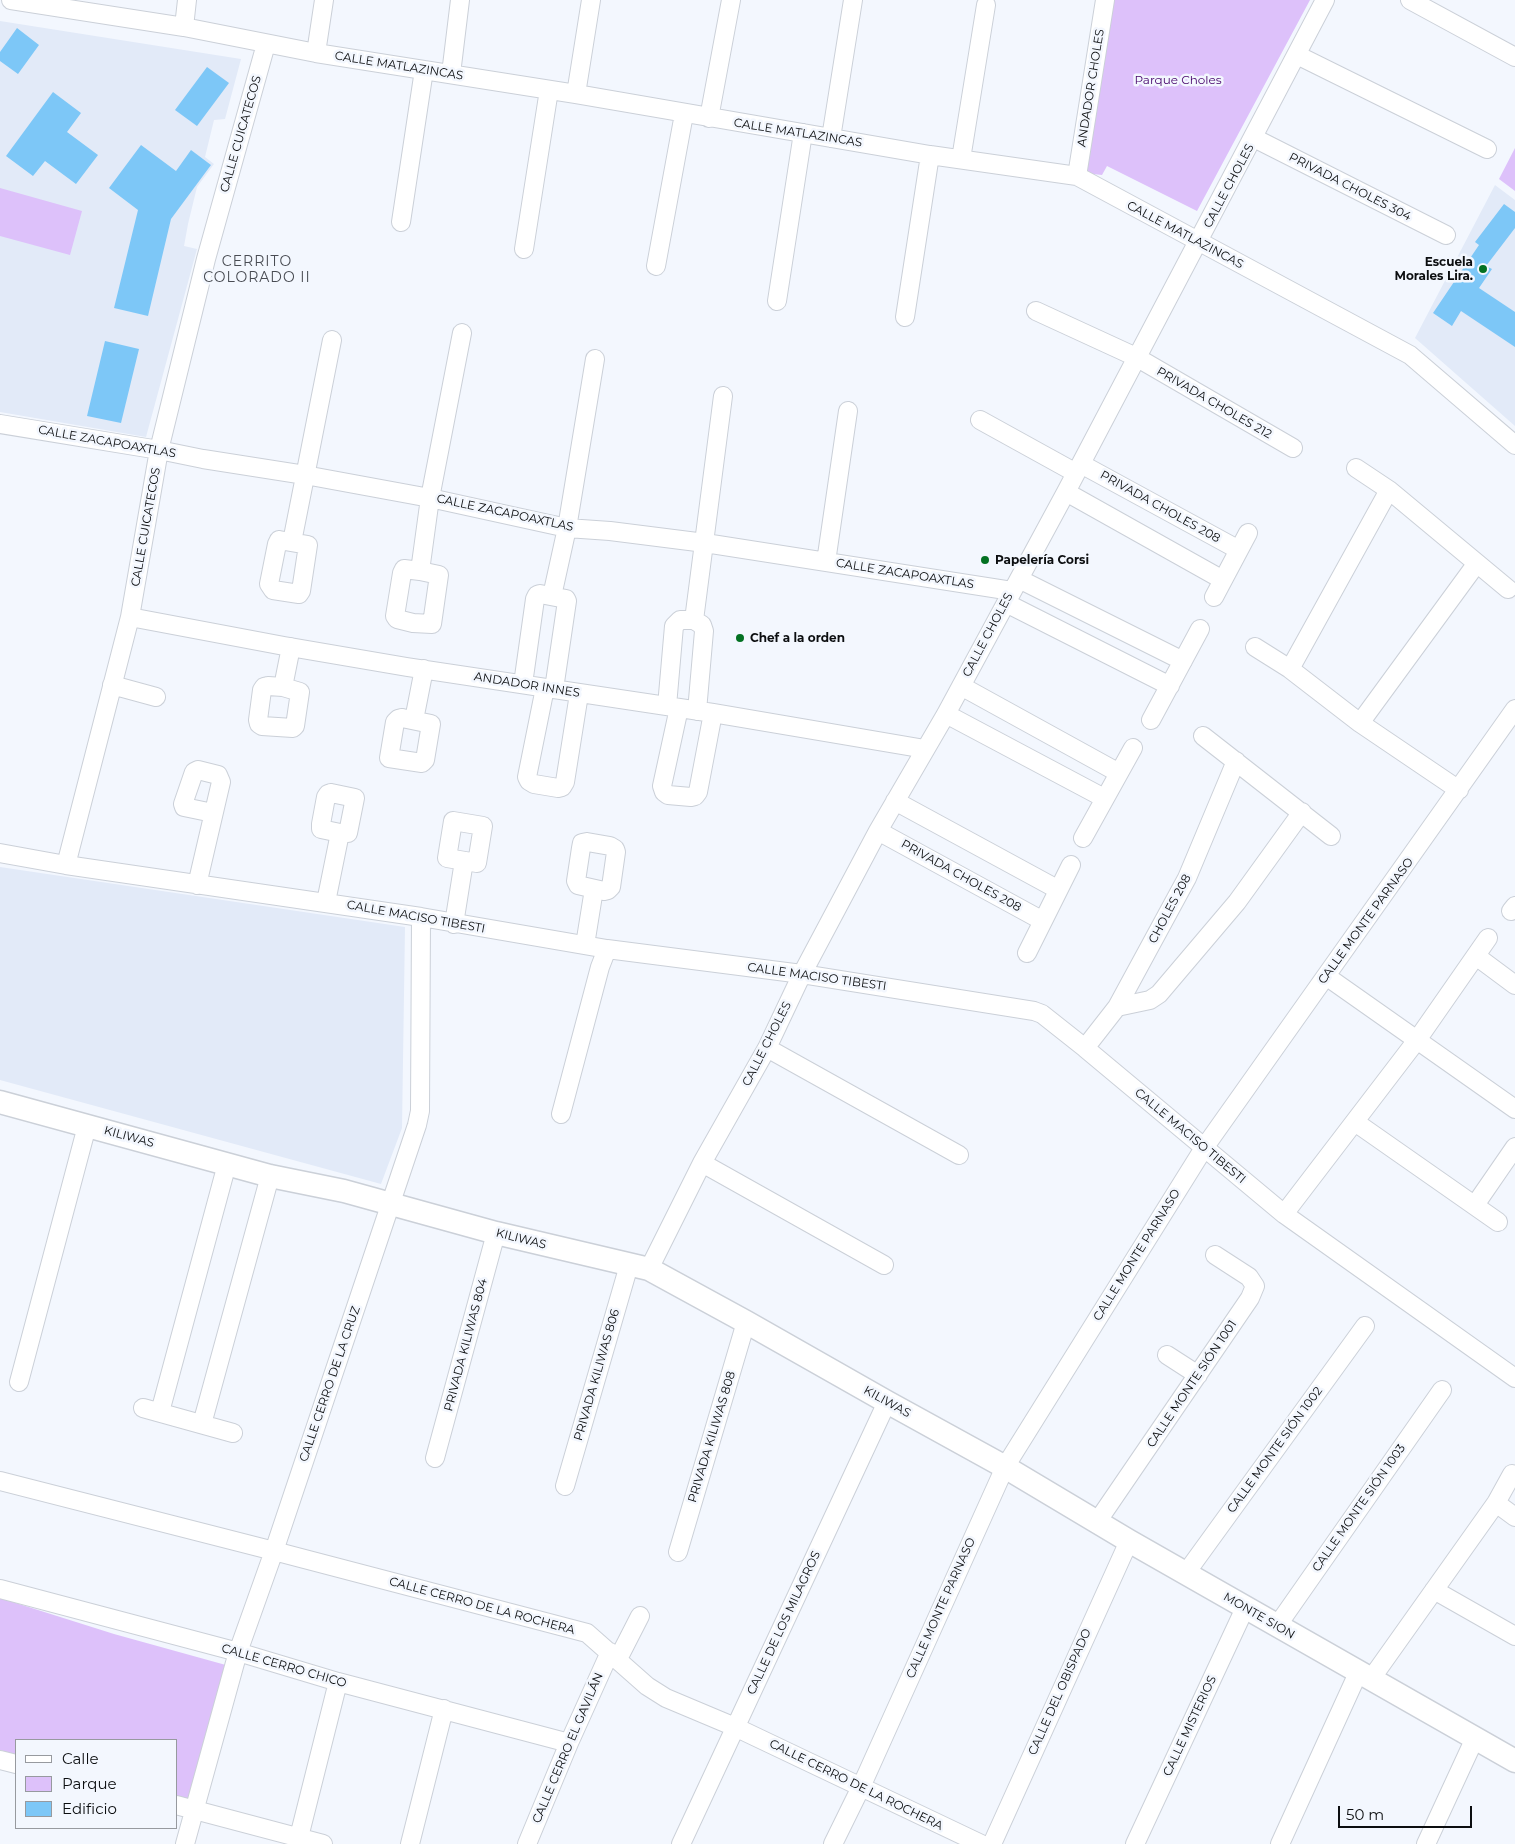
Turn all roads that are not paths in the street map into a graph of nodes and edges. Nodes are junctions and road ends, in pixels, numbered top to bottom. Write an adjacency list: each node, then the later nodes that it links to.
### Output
1 (11, 0): 11 (street, CALLE MATLAZINCAS)
2 (187, 0): 13 (street)
3 (324, 0): 15 (street)
4 (460, 0): 19 (street)
5 (591, 0): 21 (street)
6 (731, 0): 23 (street)
7 (853, 0): 25 (street)
8 (1104, 0): 30 (street, ANDADOR CHOLES)
9 (1325, 0): 16 (street, CALLE CHOLES)
10 (1410, 0): 17 (street)
11 (60, 4): 13 (street, CALLE MATLAZINCAS)
12 (986, 5): 29 (street)
13 (184, 27): 14 (street, CALLE MATLAZINCAS)
14 (266, 44): 15 (street, CALLE MATLAZINCAS); 49 (street, CALLE CUICATECOS)
15 (316, 53): 18 (street, CALLE MATLAZINCAS)
16 (1297, 55): 26 (street, CALLE CHOLES); 27 (street)
17 (1515, 57)
18 (424, 70): 19 (street, CALLE MATLAZINCAS); 31 (street)
19 (451, 74): 20 (street, CALLE MATLAZINCAS)
20 (549, 90): 21 (street, CALLE MATLAZINCAS); 34 (street)
21 (576, 94): 22 (street, CALLE MATLAZINCAS)
22 (684, 114): 23 (street, CALLE MATLAZINCAS); 35 (street)
23 (708, 118): 24 (street, CALLE MATLAZINCAS)
24 (803, 133): 25 (street, CALLE MATLAZINCAS); 36 (street)
25 (831, 138): 28 (street, CALLE MATLAZINCAS)
26 (1254, 138): 32 (street, PRIVADA CHOLES 304); 33 (street, CALLE CHOLES)
27 (1487, 149)
28 (930, 155): 29 (street, CALLE MATLAZINCAS); 38 (street)
29 (961, 159): 30 (street, CALLE MATLAZINCAS)
30 (1077, 176): 33 (street, CALLE MATLAZINCAS)
31 (401, 222)
32 (1446, 235)
33 (1199, 242): 41 (street, CALLE CHOLES); 47 (street, CALLE MATLAZINCAS)
34 (524, 249)
35 (656, 266)
36 (777, 300)
37 (1036, 311): 41 (street, PRIVADA CHOLES 212)
38 (905, 317)
39 (462, 333): 55 (street)
40 (332, 340): 52 (street)
41 (1136, 357): 48 (street, PRIVADA CHOLES 212); 50 (street, CALLE CHOLES)
42 (595, 359): 56 (street)
43 (724, 396): 59 (street)
44 (848, 411): 61 (street)
45 (980, 420): 50 (street, PRIVADA CHOLES 208)
46 (0, 424): 49 (street, CALLE ZACAPOAXTLAS)
47 (1515, 445)
48 (1293, 448)
49 (159, 450): 52 (street, CALLE ZACAPOAXTLAS); 69 (street, CALLE CUICATECOS)
50 (1079, 468): 54 (street, CALLE CHOLES); 60 (street, PRIVADA CHOLES 208)
51 (1356, 468): 53 (street)
52 (305, 475): 55 (street, CALLE ZACAPOAXTLAS); 58 (street)
53 (1389, 490): 62 (street); 76 (street)
54 (1066, 492): 64 (street); 66 (street, CALLE CHOLES)
55 (430, 498): 56 (street, CALLE ZACAPOAXTLAS); 63 (street)
56 (567, 528): 59 (street, CALLE ZACAPOAXTLAS); 67 (street)
57 (1248, 533): 60 (street)
58 (292, 542)
59 (705, 542): 61 (street, CALLE ZACAPOAXTLAS); 70 (street)
60 (1239, 550): 64 (street)
61 (826, 562): 66 (street, CALLE ZACAPOAXTLAS)
62 (1477, 564): 65 (street); 91 (street)
63 (420, 571)
64 (1223, 580): 68 (street)
65 (1508, 589)
66 (1012, 591): 74 (street); 79 (street, CALLE CHOLES); 80 (street)
67 (552, 596): 77 (street); 82 (street)
68 (1214, 597)
69 (130, 617): 72 (street, ANDADOR INNES); 78 (street, CALLE CUICATECOS)
70 (694, 620): 85 (street); 86 (street)
71 (1200, 628): 74 (street)
72 (291, 647): 75 (street, ANDADOR INNES); 81 (street)
73 (1255, 647): 76 (street)
74 (1183, 661): 80 (street)
75 (424, 669): 77 (street, ANDADOR INNES); 89 (street)
76 (1290, 669): 91 (street)
77 (522, 684): 82 (street, ANDADOR INNES)
78 (112, 685): 84 (street); 109 (street, CALLE CUICATECOS)
79 (961, 686): 87 (street, CALLE CHOLES); 96 (street)
80 (1170, 686): 90 (street)
81 (283, 687)
82 (549, 689): 83 (street, ANDADOR INNES); 83 (street)
83 (579, 694): 85 (street, ANDADOR INNES)
84 (156, 697)
85 (673, 707): 86 (street, ANDADOR INNES); 86 (street)
86 (705, 712): 94 (street, ANDADOR INNES)
87 (946, 714): 94 (street, CALLE CHOLES); 98 (street)
88 (1513, 717): 97 (street, CALLE MONTE PARNASO)
89 (414, 720)
90 (1151, 720)
91 (1360, 724): 97 (street)
92 (1203, 736): 95 (street)
93 (1133, 748): 96 (street)
94 (925, 749): 99 (street, CALLE CHOLES)
95 (1236, 762): 100 (street); 125 (street, CHOLES 208)
96 (1119, 773): 98 (street)
97 (1459, 790): 123 (street, CALLE MONTE PARNASO)
98 (1104, 798): 105 (street)
99 (895, 801): 102 (street, CALLE CHOLES); 112 (street)
100 (1302, 812): 104 (street); 125 (street)
101 (213, 813): 110 (street)
102 (878, 831): 115 (street, PRIVADA CHOLES 208); 122 (street, CALLE CHOLES)
103 (340, 833): 113 (street)
104 (1331, 836)
105 (1083, 838)
106 (0, 853): 109 (street, CALLE MACISO TIBESTI)
107 (464, 861): 116 (street)
108 (1071, 865): 112 (street)
109 (66, 866): 110 (street, CALLE MACISO TIBESTI)
110 (198, 885): 113 (street, CALLE MACISO TIBESTI)
111 (594, 889): 118 (street)
112 (1057, 889): 115 (street)
113 (326, 902): 114 (street, CALLE MACISO TIBESTI)
114 (421, 917): 116 (street, CALLE MACISO TIBESTI); 140 (street, CALLE CERRO DE LA CRUZ)
115 (1043, 921): 120 (street)
116 (454, 924): 118 (street, CALLE MACISO TIBESTI)
117 (1488, 938): 121 (street)
118 (585, 945): 119 (street, CALLE MACISO TIBESTI)
119 (607, 949): 122 (street, CALLE MACISO TIBESTI); 131 (street)
120 (1027, 953)
121 (1476, 956): 124 (street); 126 (street)
122 (802, 974): 127 (street, CALLE CHOLES); 128 (street, CALLE MACISO TIBESTI)
123 (1326, 976): 126 (street); 135 (street, CALLE MONTE PARNASO)
124 (1515, 985)
125 (1118, 1007): 128 (street, CHOLES 208)
126 (1417, 1040): 130 (street); 132 (street)
127 (767, 1048): 136 (street); 137 (street, CALLE CHOLES)
128 (1085, 1048): 135 (street, CALLE MACISO TIBESTI)
129 (0, 1102): 133 (street, KILIWAS)
130 (1515, 1109)
131 (561, 1114)
132 (1355, 1122): 141 (street); 142 (street)
133 (87, 1126): 138 (street, KILIWAS); 153 (street)
134 (1515, 1147): 141 (street)
135 (1204, 1148): 142 (street, CALLE MACISO TIBESTI); 159 (street, CALLE MONTE PARNASO)
136 (959, 1155)
137 (702, 1163): 146 (street); 147 (street, CALLE CHOLES)
138 (227, 1164): 139 (street, KILIWAS); 156 (street)
139 (270, 1176): 140 (street, KILIWAS); 156 (street)
140 (392, 1203): 144 (street, KILIWAS); 167 (street, CALLE CERRO DE LA CRUZ)
141 (1475, 1205): 143 (street)
142 (1284, 1214): 152 (street, CALLE MACISO TIBESTI)
143 (1498, 1222)
144 (496, 1233): 147 (street, KILIWAS); 158 (street, PRIVADA KILIWAS 804)
145 (1215, 1255): 151 (street, CALLE MONTE SIÓN 1001)
146 (884, 1265)
147 (639, 1267): 148 (street, KILIWAS); 162 (street, PRIVADA KILIWAS 806)
148 (746, 1322): 155 (street, KILIWAS); 168 (street, PRIVADA KILIWAS 808)
149 (1364, 1326): 169 (street, CALLE MONTE SIÓN 1002)
150 (1167, 1355): 151 (street)
151 (1198, 1376): 165 (street, CALLE MONTE SIÓN 1001)
152 (1515, 1378)
153 (18, 1382)
154 (1442, 1390): 174 (street, CALLE MONTE SIÓN 1003)
155 (887, 1402): 159 (street, KILIWAS); 181 (street, CALLE DE LOS MILAGROS)
156 (202, 1424): 157 (street)
157 (233, 1433)
158 (435, 1458)
159 (1004, 1467): 165 (street, MONTE SION); 187 (street, CALLE MONTE PARNASO)
160 (1512, 1474): 163 (street)
161 (0, 1481): 167 (street, CALLE CERRO DE LA ROCHERA)
162 (565, 1486)
163 (1496, 1503): 164 (street); 171 (street)
164 (1515, 1517)
165 (1097, 1522): 166 (street, MONTE SION)
166 (1129, 1541): 169 (street, MONTE SION); 198 (street, CALLE DEL OBISPADO)
167 (274, 1551): 176 (street, CALLE CERRO DE LA CRUZ); 177 (street, CALLE CERRO DE LA ROCHERA)
168 (678, 1552)
169 (1186, 1573): 172 (street, MONTE SION)
170 (0, 1589): 176 (street, CALLE CERRO CHICO)
171 (1434, 1590): 175 (street); 178 (street)
172 (1245, 1608): 174 (street, MONTE SION); 199 (street, CALLE MISTERIOS)
173 (640, 1616): 177 (street, CALLE CERRO EL GAVILÁN)
174 (1276, 1626): 178 (street, MONTE SION)
175 (1515, 1636)
176 (238, 1652): 179 (street, CALLE CERRO CHICO); 189 (street, CALLE CERRO DE LA CRUZ)
177 (614, 1656): 181 (street, CALLE CERRO DE LA ROCHERA); 183 (street, CALLE CERRO EL GAVILÁN)
178 (1364, 1676): 182 (street, MONTE SION); 200 (street)
179 (338, 1682): 180 (street, CALLE CERRO CHICO); 190 (street)
180 (444, 1709): 183 (street, CALLE CERRO CHICO); 193 (street)
181 (735, 1727): 187 (street, CALLE CERRO DE LA ROCHERA); 195 (street, CALLE DE LOS MILAGROS)
182 (1475, 1738): 185 (street, MONTE SION); 201 (street)
183 (569, 1743): 194 (street, CALLE CERRO EL GAVILÁN)
184 (0, 1760): 186 (street)
185 (1515, 1762)
186 (15, 1764)
187 (861, 1787): 196 (street, CALLE MONTE PARNASO); 197 (street, CALLE CERRO DE LA ROCHERA)
188 (178, 1806): 189 (street)
189 (195, 1810): 190 (street); 191 (street, CALLE CERRO DE LA CRUZ)
190 (299, 1837): 192 (street)
191 (185, 1844)
192 (323, 1844)
193 (410, 1844)
194 (527, 1844)
195 (681, 1844)
196 (833, 1844)
197 (980, 1844)
198 (992, 1844)
199 (1135, 1844)
200 (1280, 1844)
201 (1426, 1844)

